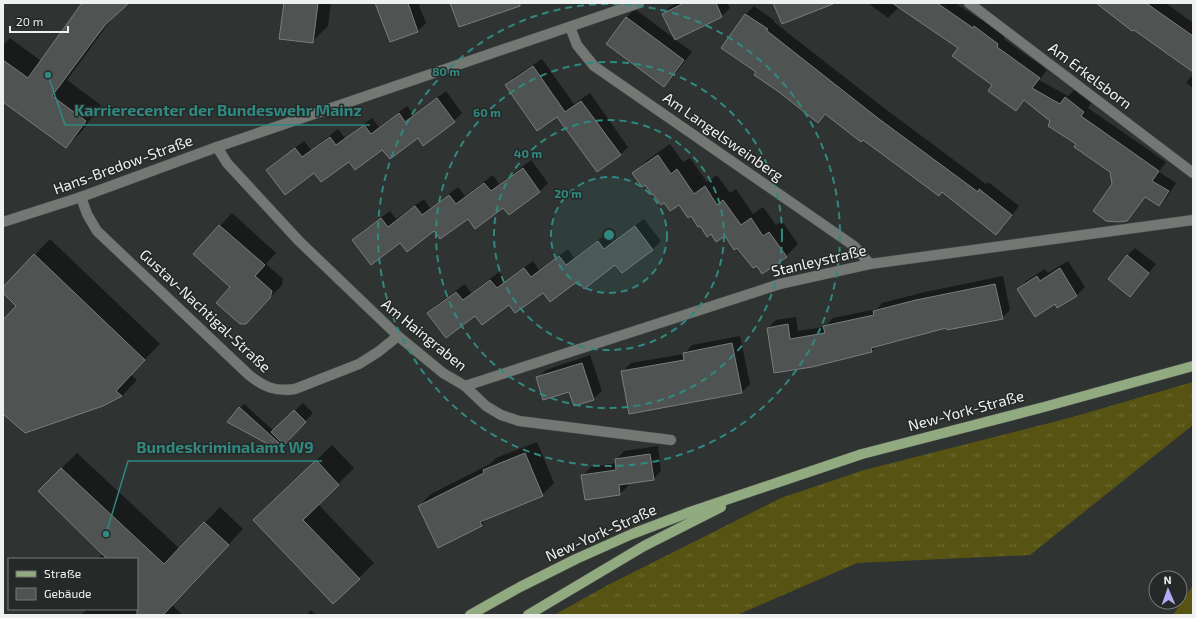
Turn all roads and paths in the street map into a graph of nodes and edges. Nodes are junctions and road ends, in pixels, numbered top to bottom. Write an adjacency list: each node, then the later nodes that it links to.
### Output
1 (639, 3): 3 (street, Hans-Bredow-Straße)
2 (969, 3): 5 (street, Am Erkelsborn)
3 (570, 27): 4 (street, Hans-Bredow-Straße); 9 (street, Am Langelsweinberg)
4 (217, 147): 6 (street, Hans-Bredow-Straße); 10 (street, Am Haingraben)
5 (1193, 173)
6 (81, 197): 8 (street, Hans-Bredow-Straße); 10 (street, Gustav-Nachtigal-Straße)
7 (1193, 220): 9 (street, Stanleystraße)
8 (3, 222)
9 (870, 264): 12 (street, Stanleystraße)
10 (398, 336): 12 (street, Am Haingraben)
11 (1193, 366): 14 (main road, New-York-Straße)
12 (465, 386): 13 (street, Am Haingraben)
13 (671, 440)
14 (749, 492): 15 (main road, New-York-Straße); 16 (main road, New-York-Straße)
15 (470, 615)
16 (528, 615)

